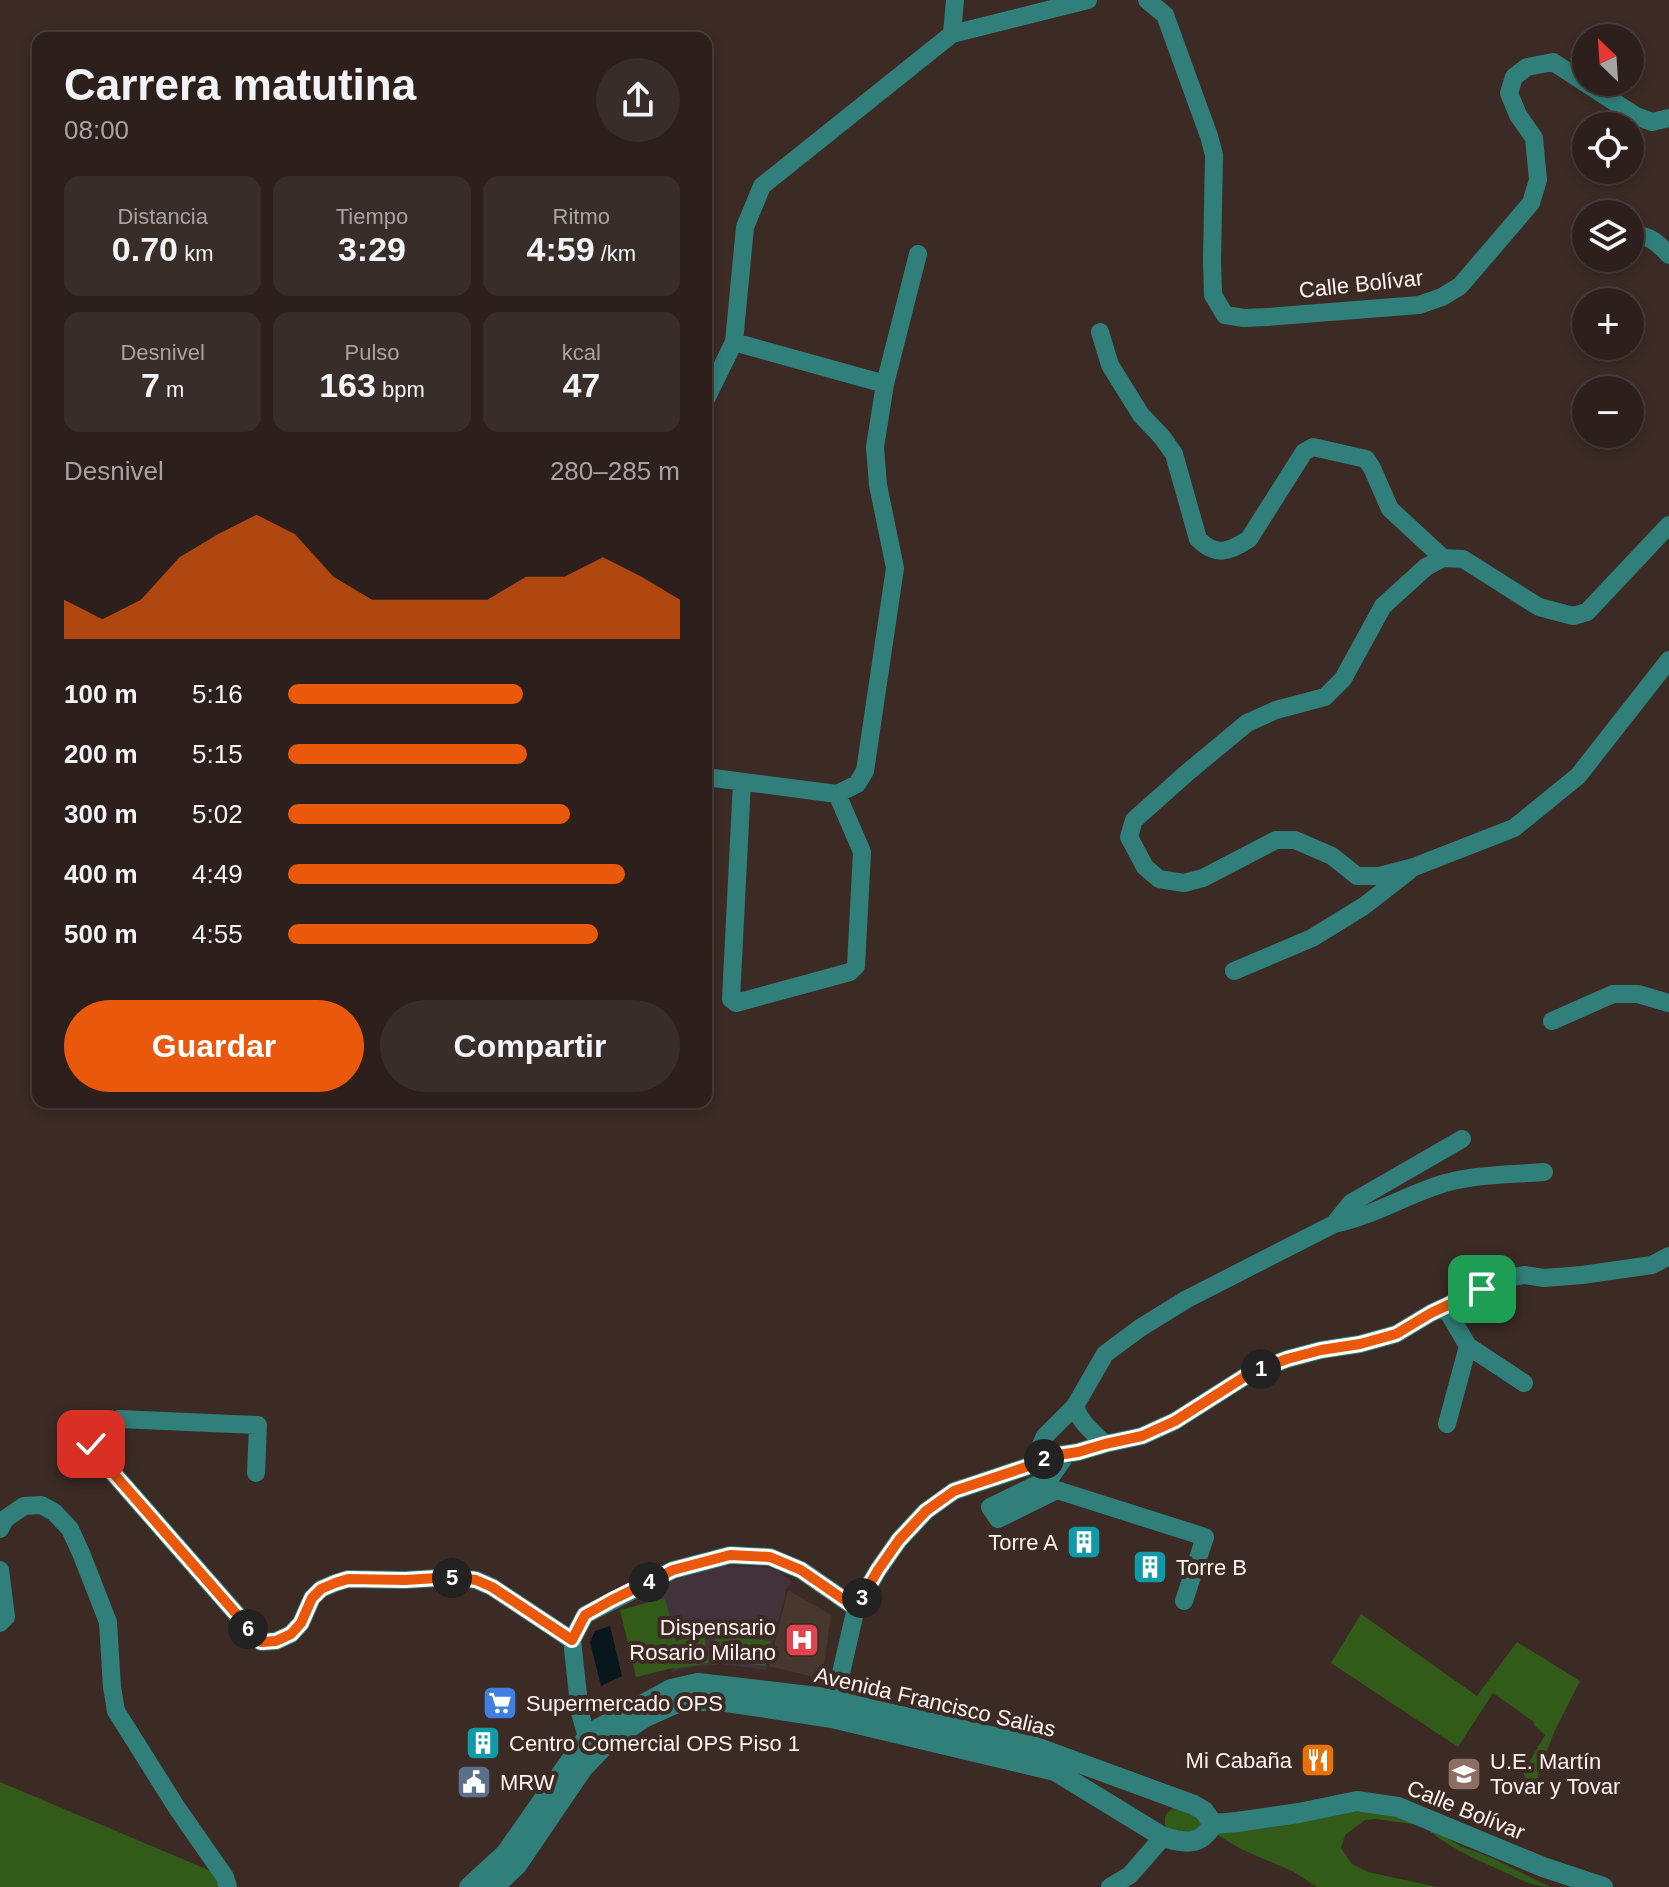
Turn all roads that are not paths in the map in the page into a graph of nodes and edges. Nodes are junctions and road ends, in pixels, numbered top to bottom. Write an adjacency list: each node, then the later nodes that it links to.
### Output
1 (955, 0): 4 (street)
2 (1088, 0): 4 (street)
3 (1147, 0): 5 (street, Calle Bolívar)
4 (952, 34): 10 (street)
5 (1669, 118)
6 (1644, 236): 8 (street)
7 (918, 254): 11 (street)
8 (1669, 255)
9 (1100, 332): 14 (street)
10 (734, 342): 11 (street); 12 (street)
11 (885, 384): 18 (street)
12 (712, 387)
13 (1669, 525): 14 (street)
14 (1443, 558): 19 (street)
15 (1669, 660): 19 (street)
16 (712, 778): 17 (street)
17 (742, 782): 18 (street); 18 (street)
18 (837, 794)
19 (1414, 867): 20 (street)
20 (1234, 971)
21 (1669, 1003): 22 (street)
22 (1552, 1021)
23 (1462, 1139): 25 (street)
24 (1544, 1172): 25 (street)
25 (1334, 1224): 30 (street)
26 (1669, 1256): 27 (street)
27 (1445, 1307): 28 (street); 32 (street)
28 (1468, 1346): 29 (street); 31 (street)
29 (1524, 1383)
30 (1075, 1406): 32 (street); 34 (street)
31 (1447, 1424)
32 (1105, 1444): 33 (street)
33 (1066, 1455): 34 (street); 38 (street)
34 (1032, 1465): 39 (street)
35 (256, 1473): 41 (street)
36 (0, 1529): 47 (street)
37 (0, 1570): 40 (street)
38 (1184, 1601)
39 (856, 1608): 41 (street); 42 (street)
40 (0, 1623)
41 (572, 1640): 43 (street)
42 (835, 1699): 43 (street, Avenida Francisco Salias); 44 (street, Avenida Francisco Salias)
43 (587, 1737): 48 (street, Avenida Francisco Salias)
44 (1183, 1802): 45 (street); 46 (street)
45 (1213, 1824): 46 (street); 51 (street, Calle Bolívar)
46 (1169, 1838): 49 (street, Avenida Francisco Salias); 50 (street)
47 (228, 1887)
48 (469, 1887)
49 (494, 1887)
50 (1110, 1887)
51 (1603, 1887)

